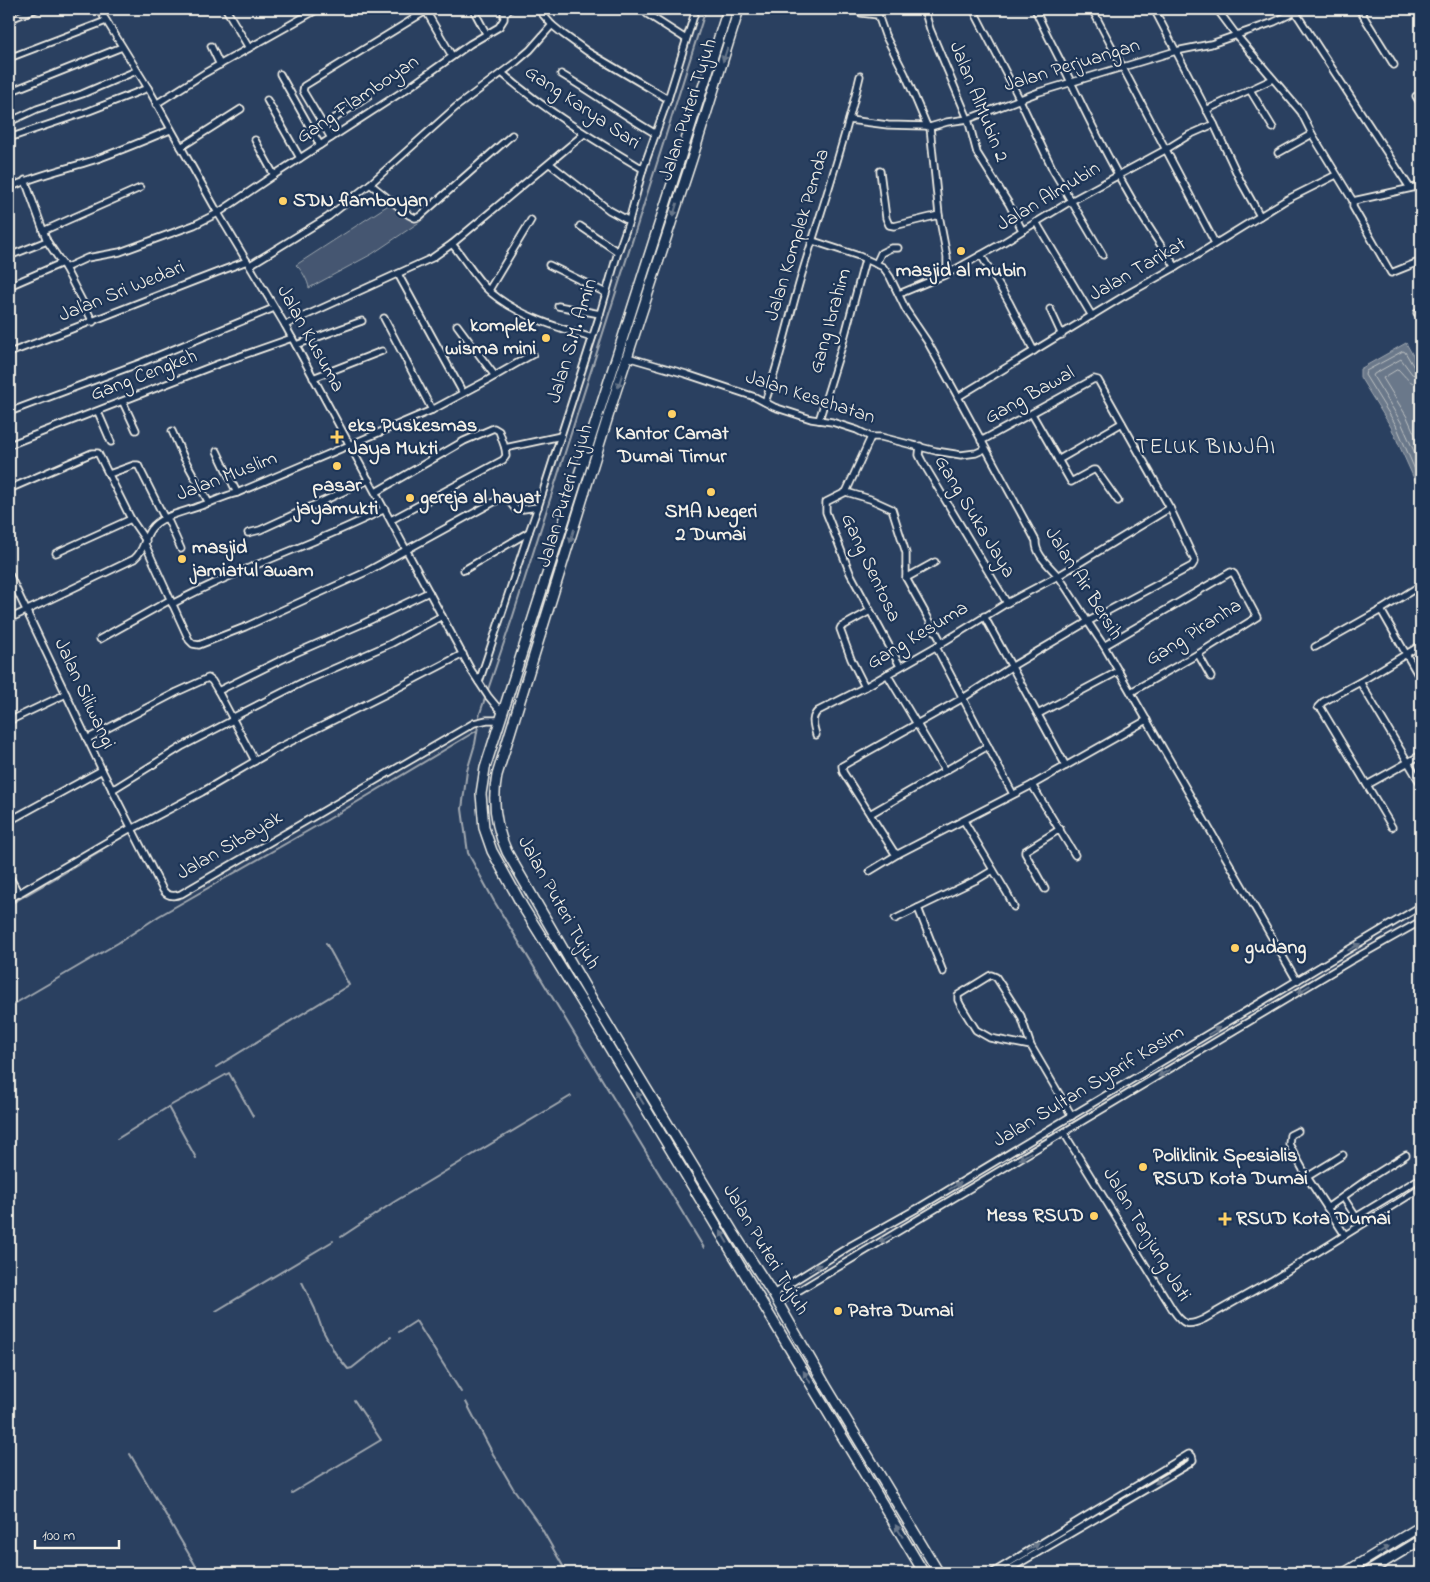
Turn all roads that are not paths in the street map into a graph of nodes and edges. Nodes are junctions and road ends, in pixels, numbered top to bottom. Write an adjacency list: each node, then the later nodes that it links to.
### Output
1 (36, 9): 23 (street)
2 (99, 9): 24 (street, Jalan Kusuma)
3 (226, 9): 31 (street)
4 (318, 9): 31 (street)
5 (473, 9): 26 (street)
6 (510, 9): 26 (street, Gang Flamboyan)
7 (538, 9): 25 (street)
8 (696, 9): 28 (street, Jalan S.M. Amin)
9 (728, 9): 63 (highway, Jalan Puteri Tujuh)
10 (740, 9): 66 (highway, Jalan Puteri Tujuh, one-way to 66)
11 (857, 9): 62 (street)
12 (924, 9): 57 (street, Jalan AlMubin 2)
13 (973, 9): 50 (street)
14 (1035, 9): 44 (street)
15 (1092, 9): 37 (street)
16 (1154, 9): 32 (street)
17 (1217, 9): 27 (street)
18 (1301, 9): 21 (street, Jalan Perjuangan)
19 (1359, 9): 36 (street)
20 (426, 10): 33 (street); 61 (street)
21 (1294, 10): 27 (street, Jalan Perjuangan); 90 (street)
22 (647, 14): 28 (street)
23 (10, 19)
24 (106, 21): 30 (street, Jalan Kusuma); 34 (street)
25 (552, 25): 39 (street, Jalan Sri Wedari); 51 (street)
26 (487, 35): 33 (street, Gang Flamboyan)
27 (1237, 36): 32 (street, Jalan Perjuangan); 43 (street)
28 (686, 39): 51 (street, Jalan S.M. Amin)
29 (211, 46): 35 (street)
30 (122, 47): 38 (street, Jalan Kusuma); 47 (street)
31 (249, 48): 35 (street)
32 (1176, 52): 37 (street, Jalan Perjuangan); 56 (street)
33 (452, 56): 72 (street, Gang Flamboyan)
34 (9, 58)
35 (220, 64): 53 (street)
36 (1394, 65)
37 (1123, 68): 44 (street, Jalan Perjuangan); 76 (street)
38 (136, 70): 45 (street, Jalan Kusuma); 59 (street)
39 (502, 73): 67 (street, Gang Karya Sari); 86 (street, Jalan Sri Wedari)
40 (280, 74): 74 (street)
41 (561, 74): 68 (street)
42 (860, 76): 58 (street, Jalan Komplek Pemda)
43 (1273, 79): 46 (street); 69 (street)
44 (1071, 83): 50 (street, Jalan Perjuangan); 83 (street)
45 (148, 88): 53 (street, Jalan Kusuma); 71 (street)
46 (1250, 90): 56 (street); 64 (street)
47 (9, 92)
48 (1416, 96): 54 (street)
49 (368, 97): 61 (street)
50 (1019, 98): 57 (street, Jalan Perjuangan); 91 (street)
51 (668, 99): 68 (street, Jalan S.M. Amin)
52 (267, 100): 78 (street)
53 (156, 104): 65 (street, Jalan Kusuma)
54 (1421, 104)
55 (241, 109): 75 (street)
56 (1206, 110): 60 (street)
57 (968, 118): 62 (street, Jalan Perjuangan); 100 (street, Jalan AlMubin 2)
58 (849, 120): 62 (street, Jalan Perjuangan); 103 (street, Jalan Komplek Pemda)
59 (9, 122)
60 (1214, 124): 76 (street, Jalan Almubin); 95 (street)
61 (324, 125): 72 (street)
62 (928, 127): 94 (street)
63 (690, 128): 66 (highway); 226 (highway, Jalan Puteri Tujuh)
64 (1273, 128)
65 (170, 130): 75 (street, Jalan Kusuma); 85 (street)
66 (700, 132): 142 (highway, Jalan Puteri Tujuh, one-way to 142)
67 (584, 134): 79 (street); 80 (street, Gang Karya Sari)
68 (656, 134): 80 (street, Jalan S.M. Amin)
69 (1312, 134): 77 (street); 84 (street)
70 (512, 135): 86 (street)
71 (9, 138)
72 (331, 138): 74 (street, Gang Flamboyan)
73 (255, 140): 82 (street)
74 (320, 145): 78 (street, Gang Flamboyan)
75 (181, 148): 93 (street, Jalan Kusuma)
76 (1165, 150): 83 (street, Jalan Almubin); 104 (street)
77 (1278, 153)
78 (300, 158): 82 (street, Gang Flamboyan)
79 (550, 164): 97 (street); 105 (street)
80 (643, 170): 97 (street, Jalan S.M. Amin)
81 (880, 171): 94 (street)
82 (274, 175): 93 (street, Gang Flamboyan)
83 (1118, 175): 91 (street, Jalan Almubin); 117 (street)
84 (1336, 175): 92 (street); 95 (street, Jalan Tarikat)
85 (25, 180): 88 (street); 101 (street)
86 (370, 184): 113 (street, Jalan Sri Wedari)
87 (1421, 186): 90 (street)
88 (9, 188)
89 (140, 188): 101 (street)
90 (1410, 188): 92 (street)
91 (1071, 201): 98 (street, Jalan Almubin); 110 (street)
92 (1352, 202): 112 (street)
93 (218, 213): 113 (street, Jalan Kusuma); 115 (street, Gang Flamboyan)
94 (939, 215): 119 (street)
95 (1260, 216): 104 (street, Jalan Tarikat)
96 (530, 220): 121 (street)
97 (629, 220): 107 (street, Jalan S.M. Amin)
98 (1036, 222): 100 (street, Jalan Almubin); 128 (street)
99 (580, 226): 107 (street)
100 (1022, 230): 108 (street, Jalan Almubin)
101 (43, 231): 102 (street)
102 (47, 241): 109 (street); 115 (street)
103 (813, 241): 111 (street, Jalan Air Bersih); 148 (street, Jalan Komplek Pemda)
104 (1215, 243): 117 (street, Jalan Tarikat)
105 (452, 244): 118 (street); 121 (street)
106 (898, 248): 114 (street)
107 (618, 252): 122 (street, Jalan S.M. Amin)
108 (981, 255): 119 (street, Jalan Almubin); 138 (street)
109 (9, 256)
110 (1103, 256)
111 (865, 260): 114 (street, Jalan Air Bersih); 153 (street, Gang Ibrahim)
112 (1421, 261)
113 (248, 263): 125 (street, Jalan Kusuma); 131 (street, Jalan Sri Wedari)
114 (876, 264): 123 (street, Jalan Air Bersih)
115 (63, 265): 120 (street, Gang Flamboyan); 131 (street)
116 (549, 265): 122 (street)
117 (1176, 268): 128 (street, Jalan Tarikat)
118 (398, 274): 132 (street); 145 (street)
119 (947, 274): 123 (street, Jalan Almubin)
120 (9, 286)
121 (489, 290): 136 (street)
122 (606, 293): 127 (street, Jalan S.M. Amin)
123 (899, 294): 146 (street, Jalan Air Bersih)
124 (558, 306): 127 (street)
125 (274, 308): 132 (street, Jalan Kusuma); 150 (street)
126 (1050, 309): 134 (street)
127 (600, 314): 136 (street, Jalan S.M. Amin)
128 (1092, 316): 134 (street, Jalan Tarikat)
129 (384, 318): 149 (street)
130 (362, 321): 137 (street)
131 (93, 322): 139 (street, Jalan Sri Wedari)
132 (285, 325): 135 (street, Jalan Kusuma)
133 (457, 325): 143 (street)
134 (1062, 335): 138 (street, Jalan Tarikat)
135 (292, 338): 137 (street, Jalan Kusuma); 147 (street, Gang Cengkeh)
136 (592, 338): 157 (street, Jalan S.M. Amin)
137 (296, 345): 144 (street, Jalan Kusuma)
138 (1034, 351): 146 (street, Jalan Tarikat)
139 (9, 352)
140 (382, 352): 144 (street)
141 (533, 354): 143 (street, Jalan Muslim)
142 (627, 357): 148 (street, Jalan Kesehatan); 268 (highway, Jalan Puteri Tujuh, one-way to 268)
143 (495, 376): 145 (street, Jalan Muslim)
144 (313, 378): 162 (street, Jalan Kusuma)
145 (463, 393): 149 (street, Jalan Muslim)
146 (958, 397): 159 (street, Jalan Air Bersih)
147 (123, 402): 151 (street, Gang Cengkeh); 155 (street)
148 (765, 402): 153 (street, Jalan Kesehatan)
149 (432, 410): 162 (street, Jalan Muslim)
150 (9, 412)
151 (98, 412): 160 (street); 161 (street, Gang Cengkeh)
152 (1032, 414): 154 (street, Gang Bawal); 159 (street, Gang Bawal); 167 (street)
153 (819, 420): 158 (street, Jalan Kesehatan)
154 (1122, 423): 167 (street); 177 (street)
155 (136, 430)
156 (172, 431): 175 (street)
157 (561, 436): 164 (street); 176 (street, Jalan S.M. Amin)
158 (871, 437): 163 (street, Jalan Kesehatan); 172 (street)
159 (981, 441): 165 (street, Jalan Air Bersih)
160 (111, 442)
161 (9, 445)
162 (350, 446): 169 (street, Jalan Kusuma); 173 (street, Jalan Muslim)
163 (920, 446): 165 (street, Jalan Kesehatan); 196 (street, Gang Suka Jaya)
164 (505, 448): 171 (street); 181 (street)
165 (985, 449): 191 (street, Jalan Air Bersih)
166 (217, 451): 173 (street)
167 (1058, 460): 174 (street)
168 (109, 474): 170 (street); 179 (street); 180 (street)
169 (368, 480): 171 (street, Jalan Kusuma); 183 (street)
170 (9, 489)
171 (376, 492): 178 (street, Jalan Kusuma)
172 (846, 492): 192 (street); 198 (street, Gang Sentosa)
173 (237, 493): 175 (street, Jalan Muslim)
174 (1118, 501)
175 (209, 503): 179 (street, Jalan Muslim)
176 (538, 507): 182 (street, Jalan S.M. Amin); 186 (street)
177 (1170, 508): 191 (street, Gang Kesuma); 203 (street)
178 (385, 509): 181 (street, Jalan Kusuma); 195 (street)
179 (166, 518): 184 (street, Jalan Muslim); 185 (street)
180 (131, 519): 184 (street); 187 (street)
181 (391, 520): 186 (street, Jalan Kusuma)
182 (529, 532): 189 (street); 218 (street, Jalan S.M. Amin)
183 (248, 533)
184 (145, 543): 195 (street); 199 (street, Jalan Muslim)
185 (181, 548)
186 (407, 550): 194 (street, Jalan Kusuma); 195 (street)
187 (56, 553)
188 (935, 562): 192 (street)
189 (464, 570)
190 (9, 574): 199 (street, Jalan Siliwangi)
191 (1058, 576): 196 (street, Gang Kesuma); 203 (street, Jalan Air Bersih)
192 (906, 578): 205 (street)
193 (1421, 585): 197 (street)
194 (429, 592): 200 (street, Jalan Kusuma); 221 (street)
195 (171, 602): 204 (street)
196 (1007, 603): 201 (street, Gang Kesuma)
197 (1381, 610): 208 (street); 211 (street)
198 (870, 611): 212 (street, Gang Sentosa); 220 (street)
199 (26, 612): 202 (street); 223 (street, Jalan Siliwangi)
200 (442, 616): 209 (street, Jalan Kusuma); 229 (street)
201 (984, 616): 205 (street, Gang Kesuma); 213 (street)
202 (9, 619)
203 (1087, 622): 207 (street, Jalan Air Bersih); 213 (street)
204 (100, 639)
205 (939, 645): 212 (street, Gang Kesuma); 225 (street)
206 (1421, 645): 211 (street)
207 (1104, 646): 210 (street, Gang Piranha); 214 (street, Jalan Air Bersih)
208 (1315, 647)
209 (463, 654): 218 (street, Jalan Kusuma); 237 (street)
210 (1198, 654): 216 (street); 222 (street, Gang Piranha)
211 (1406, 654): 217 (street); 219 (street)
212 (900, 666): 215 (street, Gang Kesuma)
213 (1011, 667): 225 (street); 227 (street)
214 (1119, 671): 222 (street, Jalan Air Bersih); 227 (street)
215 (887, 674): 220 (street, Gang Kesuma); 232 (street)
216 (1211, 677)
217 (1421, 680)
218 (478, 682): 224 (street, Jalan Kusuma)
219 (1360, 682): 238 (street); 244 (street)
220 (866, 687): 233 (street, Gang Kesuma)
221 (218, 691): 229 (street); 234 (street)
222 (1131, 692): 230 (street, Jalan Air Bersih)
223 (66, 694): 231 (street); 234 (street, Jalan Siliwangi)
224 (489, 696): 226 (street); 228 (street, Jalan Kusuma)
225 (963, 698): 232 (street); 235 (street)
226 (506, 703): 228 (highway, Jalan Puteri Tujuh)
227 (1038, 714): 239 (street)
228 (501, 717): 251 (street, Jalan Sibayak); 269 (highway, Jalan Puteri Tujuh)
229 (233, 719): 237 (street); 245 (street)
230 (1147, 720): 239 (street); 267 (street, Jalan Air Bersih)
231 (9, 721)
232 (917, 725): 241 (street); 247 (street)
233 (816, 735)
234 (87, 738): 240 (street, Jalan Siliwangi)
235 (988, 746): 241 (street); 246 (street)
236 (1421, 755): 238 (street)
237 (255, 760): 251 (street)
238 (1408, 762): 243 (street); 244 (street)
239 (1066, 766): 242 (street)
240 (102, 770): 245 (street, Jalan Siliwangi); 248 (street)
241 (945, 771): 247 (street)
242 (1032, 784): 246 (street); 252 (street)
243 (1421, 784)
244 (1367, 786): 250 (street)
245 (112, 790): 251 (street, Jalan Siliwangi)
246 (1014, 794): 249 (street)
247 (870, 814): 253 (street)
248 (9, 821)
249 (964, 821): 253 (street); 255 (street)
250 (1392, 826)
251 (132, 828): 259 (street)
252 (1060, 829): 254 (street); 258 (street)
253 (898, 854): 256 (street)
254 (1075, 855)
255 (993, 870): 262 (street); 263 (street)
256 (870, 871)
257 (9, 876): 259 (street)
258 (1045, 889)
259 (19, 894): 260 (street)
260 (9, 899)
261 (1421, 906): 267 (street, Jalan Sultan Syarif Kasim, one-way to 261)
262 (1014, 907)
263 (918, 908): 264 (street); 266 (street)
264 (895, 919)
265 (1421, 921): 271 (street, Jalan Sultan Syarif Kasim, one-way to 271)
266 (943, 972)
267 (1297, 981): 270 (street, Jalan Sultan Syarif Kasim)
268 (588, 992): 269 (highway); 286 (highway, Jalan Puteri Tujuh)
269 (579, 997): 288 (highway, Jalan Puteri Tujuh, one-way to 269)
270 (1238, 1017): 271 (street); 273 (street, Jalan Sultan Syarif Kasim, one-way to 270)
271 (1244, 1025): 275 (street, Jalan Sultan Syarif Kasim, one-way to 275)
272 (1031, 1046): 272 (street); 273 (street)
273 (1072, 1116): 282 (street, Jalan Sultan Syarif Kasim, one-way to 273)
274 (1298, 1131): 278 (street)
275 (1064, 1133): 284 (street, Jalan Sultan Syarif Kasim, one-way to 284); 285 (street, Jalan Tanjung Jati)
276 (1343, 1155): 278 (street)
277 (1406, 1155): 281 (street)
278 (1307, 1177): 283 (street)
279 (1416, 1180): 281 (street)
280 (1421, 1188): 285 (street, Jalan Tanjung Jati)
281 (1343, 1197): 283 (street)
282 (918, 1208): 284 (street); 286 (street, Jalan Sultan Syarif Kasim, one-way to 282)
283 (1327, 1208): 285 (street)
284 (923, 1217): 286 (street, Jalan Sultan Syarif Kasim, one-way to 286)
285 (1345, 1235)
286 (776, 1299): 287 (highway, Jalan Puteri Tujuh)
287 (826, 1386): 288 (highway); 294 (highway, Jalan Puteri Tujuh)
288 (816, 1392): 293 (highway, Jalan Puteri Tujuh, one-way to 288)
289 (1078, 1520): 291 (street); 291 (street, one-way to 291); 295 (street, one-way to 289)
290 (1421, 1526): 297 (highway, one-way to 290)
291 (1082, 1527): 296 (street)
292 (1421, 1540): 298 (highway)
293 (924, 1573)
294 (940, 1573)
295 (992, 1573)
296 (1003, 1573)
297 (1344, 1573)
298 (1366, 1573)

